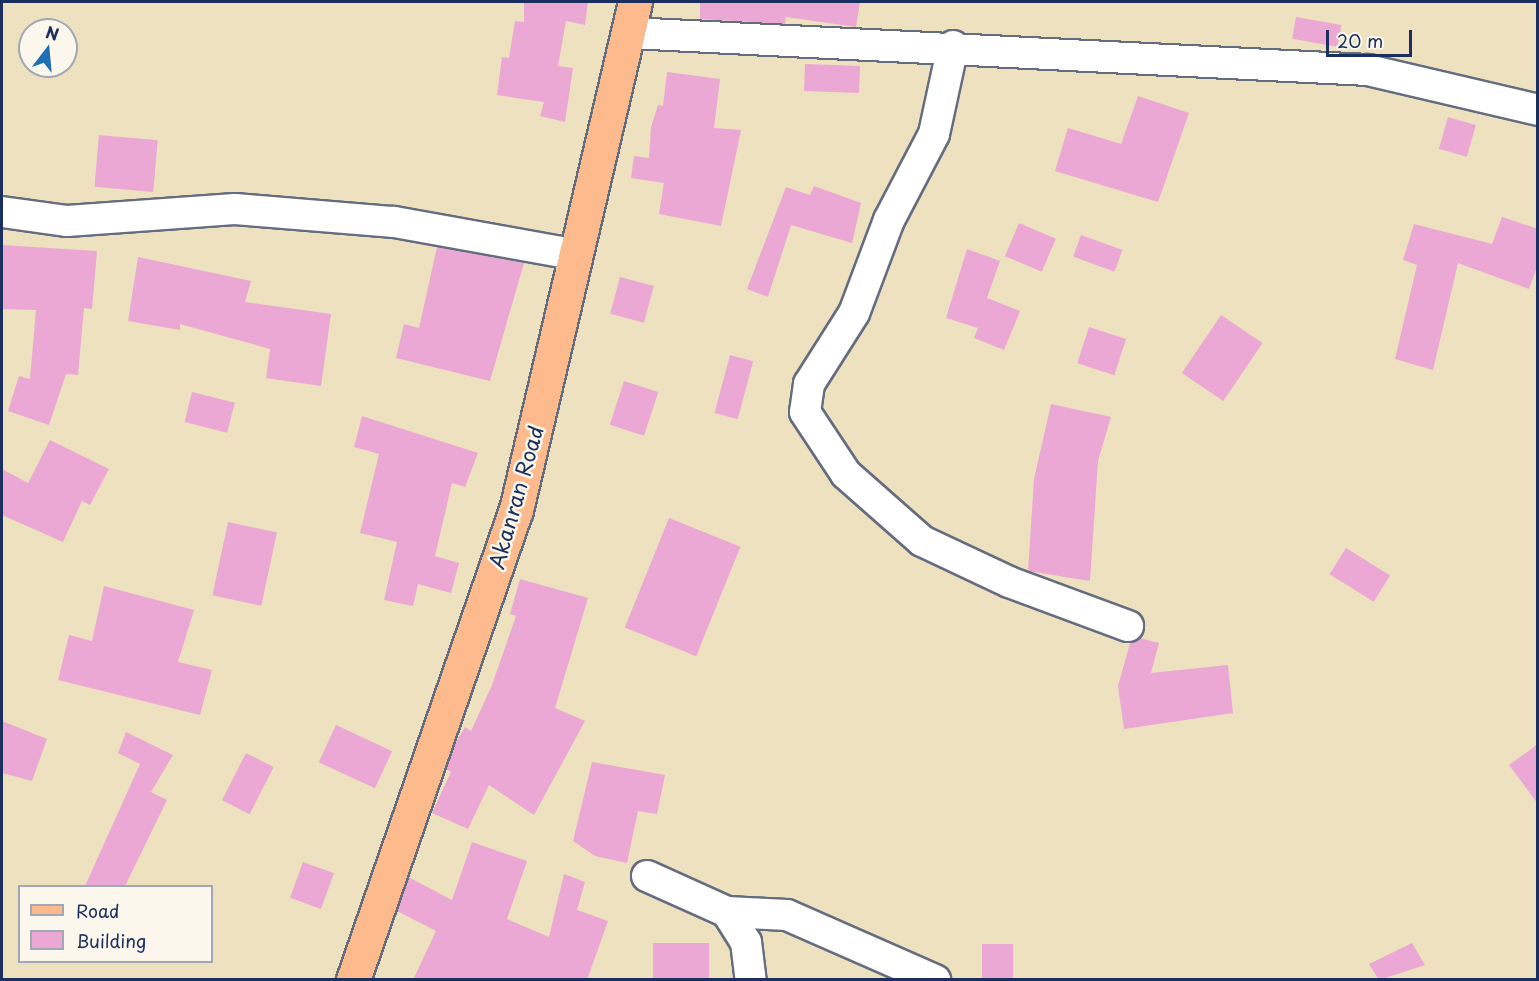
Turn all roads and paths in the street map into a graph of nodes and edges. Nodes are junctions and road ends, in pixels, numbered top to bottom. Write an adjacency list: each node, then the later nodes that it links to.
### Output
1 (635, 2): 2 (main road, Akanran Road)
2 (630, 33): 3 (street); 6 (main road, Akanran Road)
3 (953, 46): 4 (street); 7 (street)
4 (1534, 99)
5 (2, 212): 6 (street)
6 (577, 255): 10 (main road, Akanran Road)
7 (1128, 626)
8 (646, 876): 9 (street)
9 (727, 912): 11 (street); 12 (street)
10 (353, 980)
11 (751, 980)
12 (935, 980)

